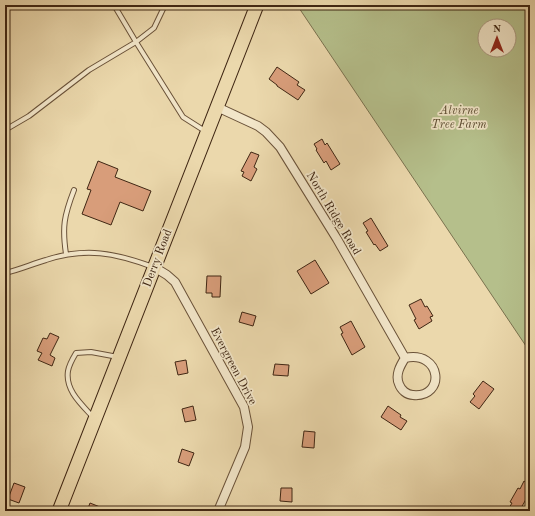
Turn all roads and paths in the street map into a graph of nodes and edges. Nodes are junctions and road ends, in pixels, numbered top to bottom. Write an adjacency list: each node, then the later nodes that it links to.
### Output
1 (114, 5): 4 (lane)
2 (165, 5): 4 (lane)
3 (257, 5): 5 (main road, Derry Road)
4 (136, 42): 6 (lane); 7 (lane)
5 (217, 106): 7 (main road, Derry Road); 13 (street, North Ridge Road)
6 (5, 130)
7 (206, 132): 10 (main road, Derry Road)
8 (74, 190): 9 (lane)
9 (66, 254): 10 (lane); 11 (lane)
10 (154, 268): 12 (main road, Derry Road); 16 (street, Evergreen Drive)
11 (5, 273)
12 (119, 358): 14 (main road, Derry Road); 14 (lane)
13 (405, 358): 13 (street)
14 (95, 419): 15 (main road, Derry Road)
15 (59, 511)
16 (218, 511)

